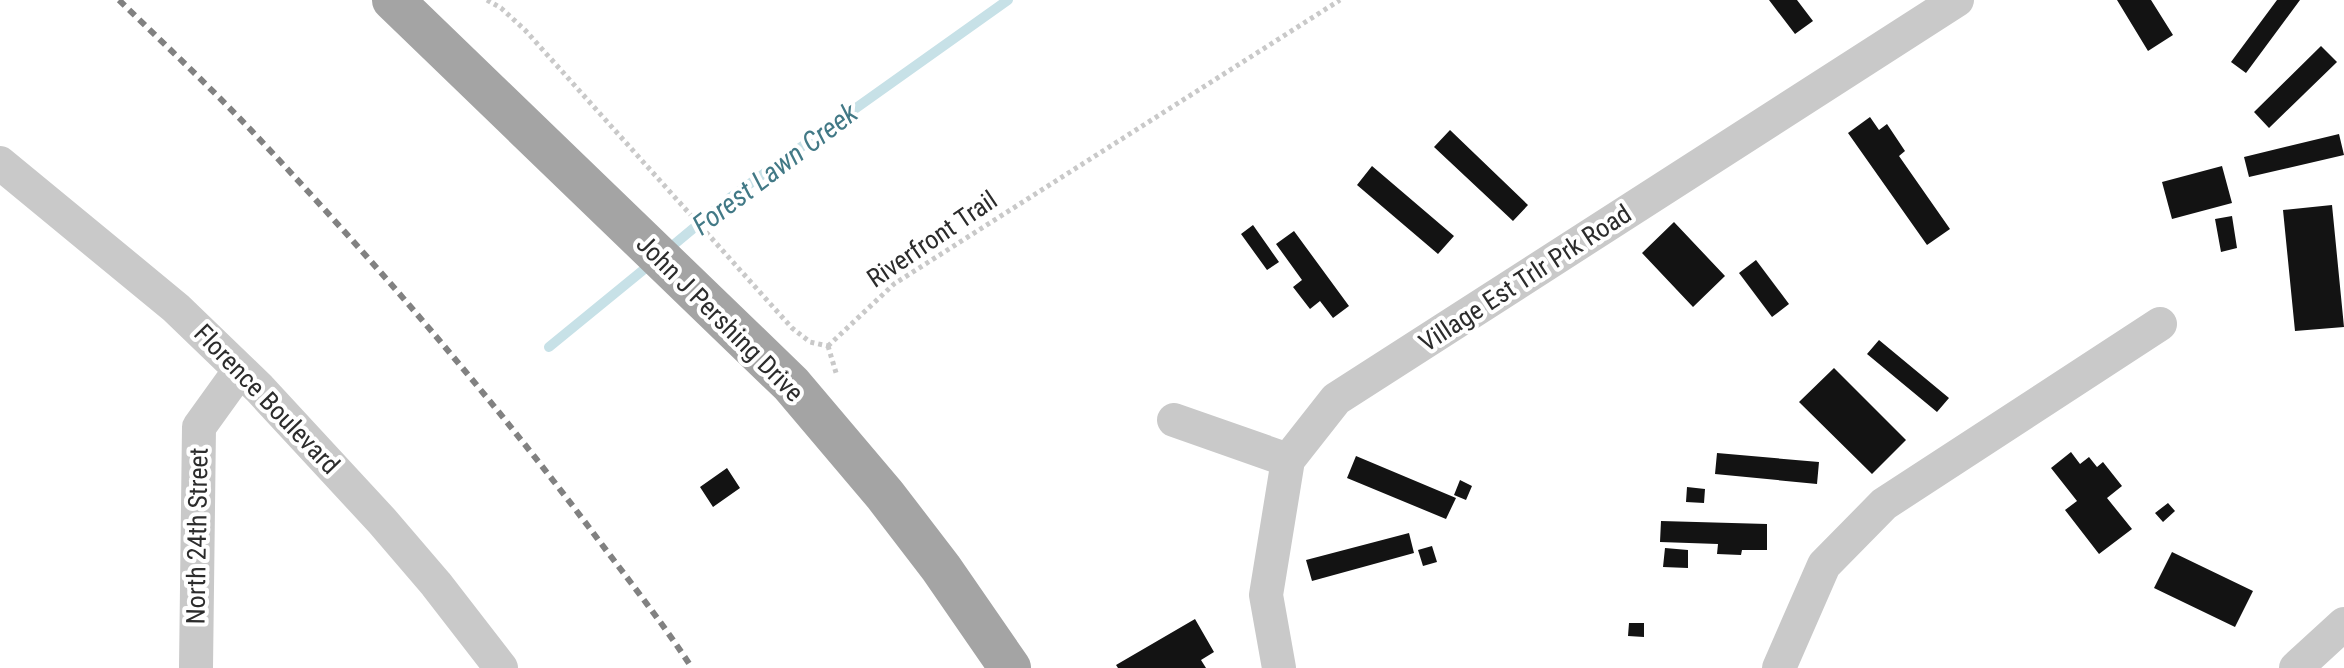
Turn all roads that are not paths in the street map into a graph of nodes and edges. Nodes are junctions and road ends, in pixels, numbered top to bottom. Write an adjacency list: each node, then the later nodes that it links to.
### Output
1 (393, 0): 11 (main road, John J Pershing Drive)
2 (1957, 0): 7 (street, Village Est Trlr Prk Road)
3 (0, 163): 5 (street, Florence Boulevard)
4 (2160, 324): 13 (street)
5 (240, 370): 9 (street, North 24th Street); 10 (street, Florence Boulevard)
6 (1174, 420): 7 (street)
7 (1288, 460): 12 (street, Village Est Trlr Prk Road)
8 (2344, 624): 14 (street)
9 (196, 668)
10 (501, 668)
11 (1010, 668)
12 (1279, 668)
13 (1779, 668)
14 (2296, 668)

